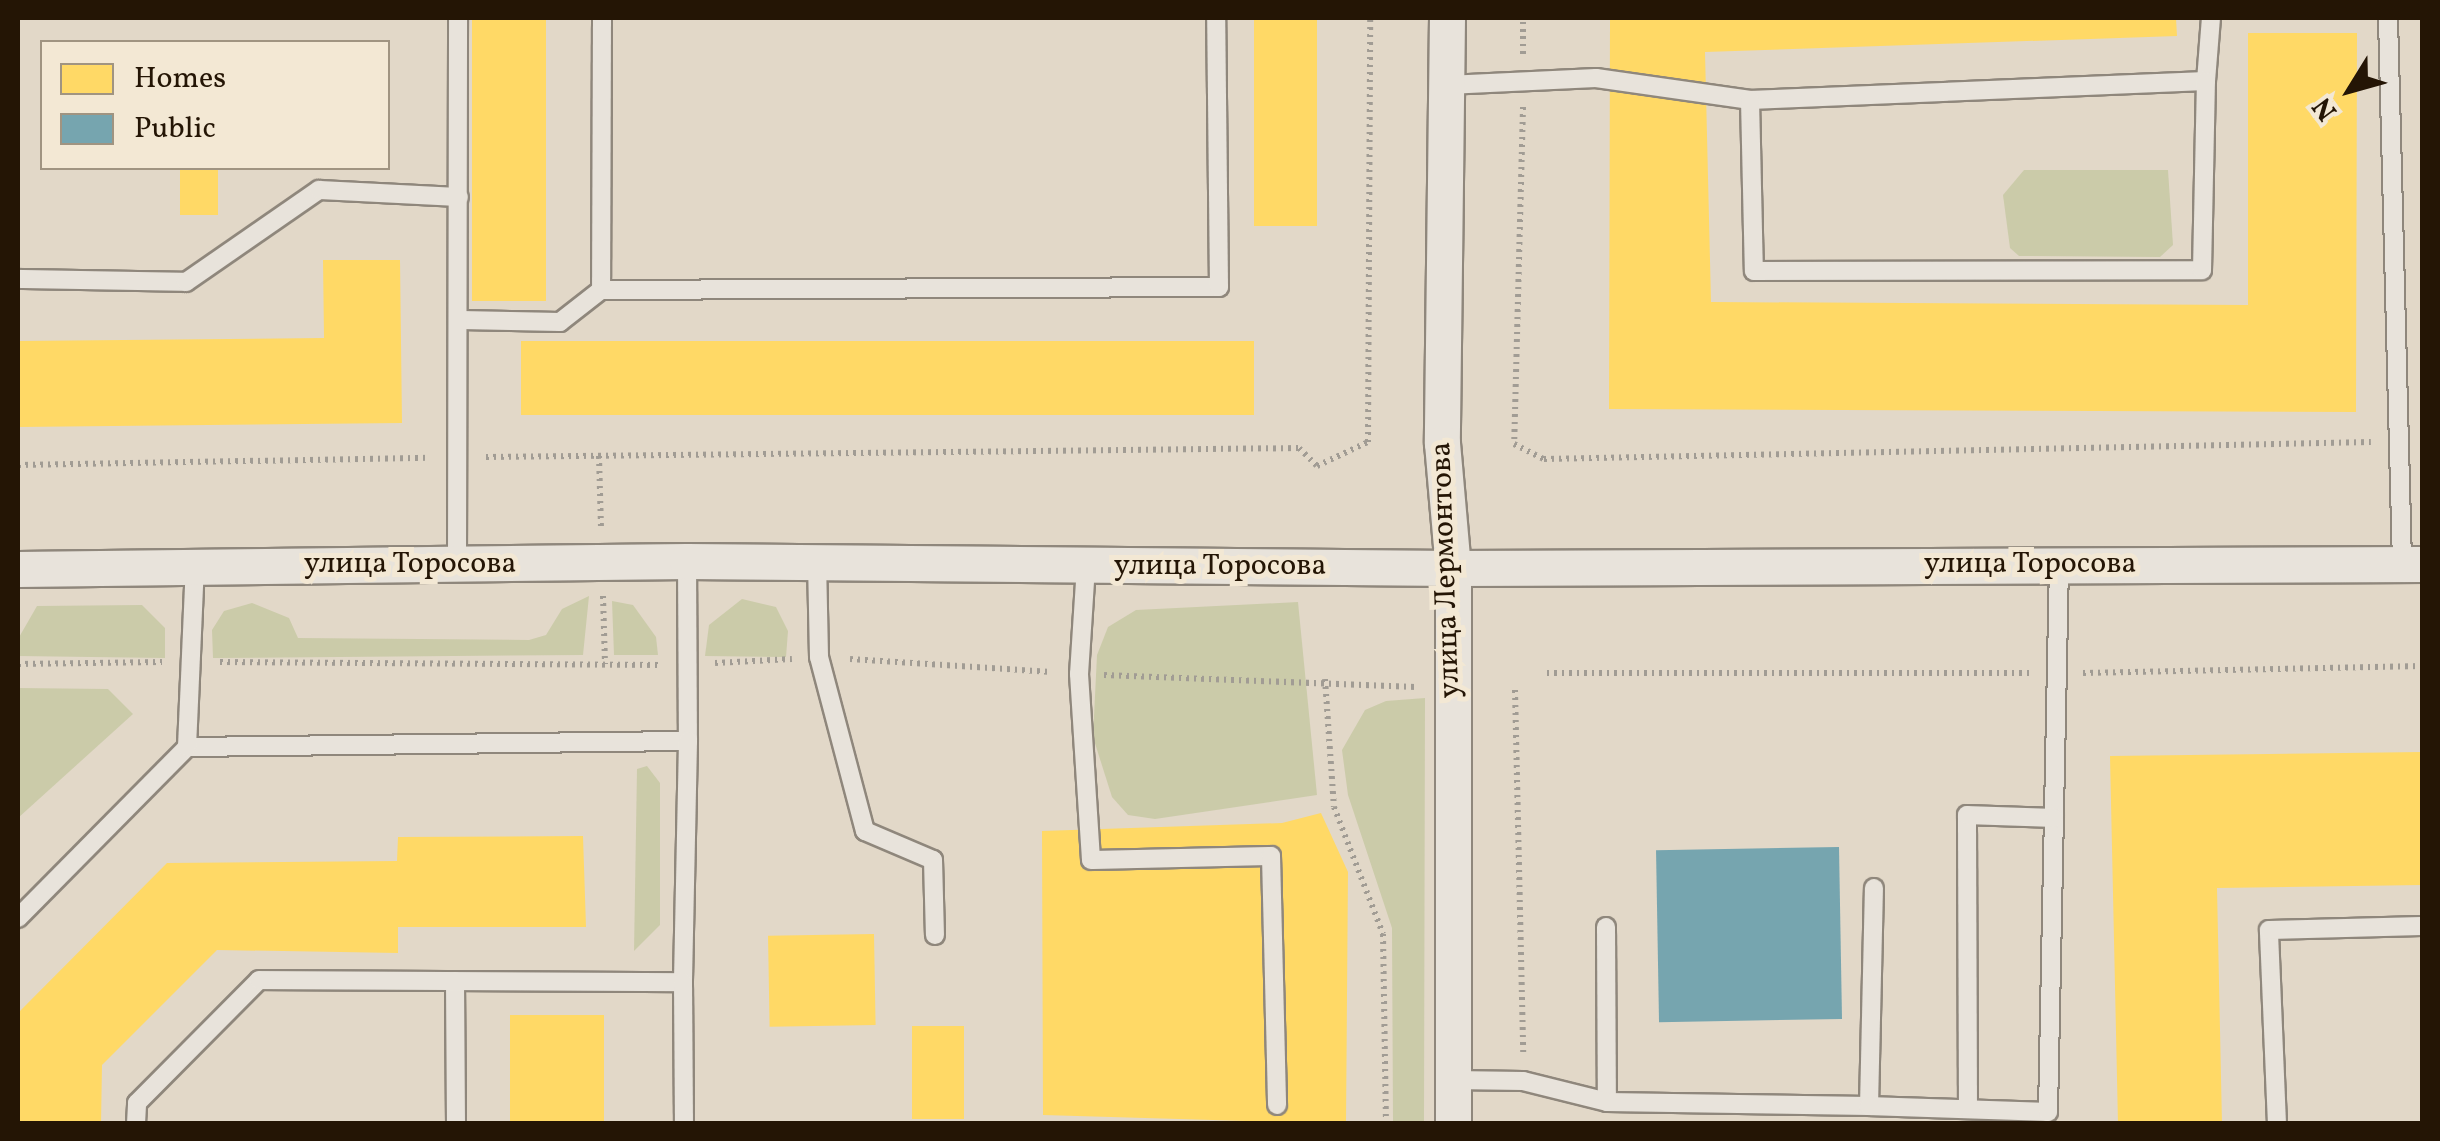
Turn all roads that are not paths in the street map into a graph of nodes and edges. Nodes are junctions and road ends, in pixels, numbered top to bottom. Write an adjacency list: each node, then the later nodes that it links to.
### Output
1 (458, 18): 10 (lane)
2 (602, 18): 12 (lane)
3 (1216, 18): 12 (lane)
4 (1447, 18): 8 (street, улица Лермонтова)
5 (2211, 18): 7 (lane)
6 (2388, 18): 18 (lane)
7 (2206, 80): 9 (lane); 9 (lane)
8 (1447, 85): 9 (lane); 21 (street, улица Лермонтова)
9 (1750, 100)
10 (459, 197): 11 (lane); 13 (lane)
11 (18, 279)
12 (600, 290): 13 (lane)
13 (461, 320): 15 (lane)
14 (686, 560): 15 (street, улица Торосова); 16 (street, улица Торосова); 23 (lane)
15 (457, 562): 19 (street, улица Торосова)
16 (817, 562): 20 (street, улица Торосова); 30 (lane)
17 (2059, 563): 18 (street, улица Торосова); 21 (street, улица Торосова); 25 (lane)
18 (2412, 564)
19 (195, 566): 22 (street, улица Торосова); 24 (lane)
20 (1086, 566): 21 (street, улица Торосова); 35 (lane)
21 (1453, 568): 33 (street, улица Лермонтова)
22 (18, 569)
23 (688, 741): 24 (lane); 32 (lane)
24 (187, 747): 27 (lane)
25 (2054, 818): 37 (lane); 38 (lane)
26 (1874, 888): 36 (lane)
27 (18, 918)
28 (2422, 926): 43 (lane)
29 (1606, 927): 34 (lane)
30 (935, 935)
31 (456, 981): 32 (lane); 39 (lane); 40 (lane)
32 (683, 982): 41 (lane)
33 (1453, 1080): 34 (lane); 42 (street, улица Лермонтова)
34 (1607, 1102): 36 (lane)
35 (1277, 1105)
36 (1869, 1106): 37 (lane)
37 (1968, 1109): 38 (lane)
38 (2048, 1118)
39 (136, 1124)
40 (456, 1124)
41 (684, 1124)
42 (1453, 1124)
43 (2277, 1124)

